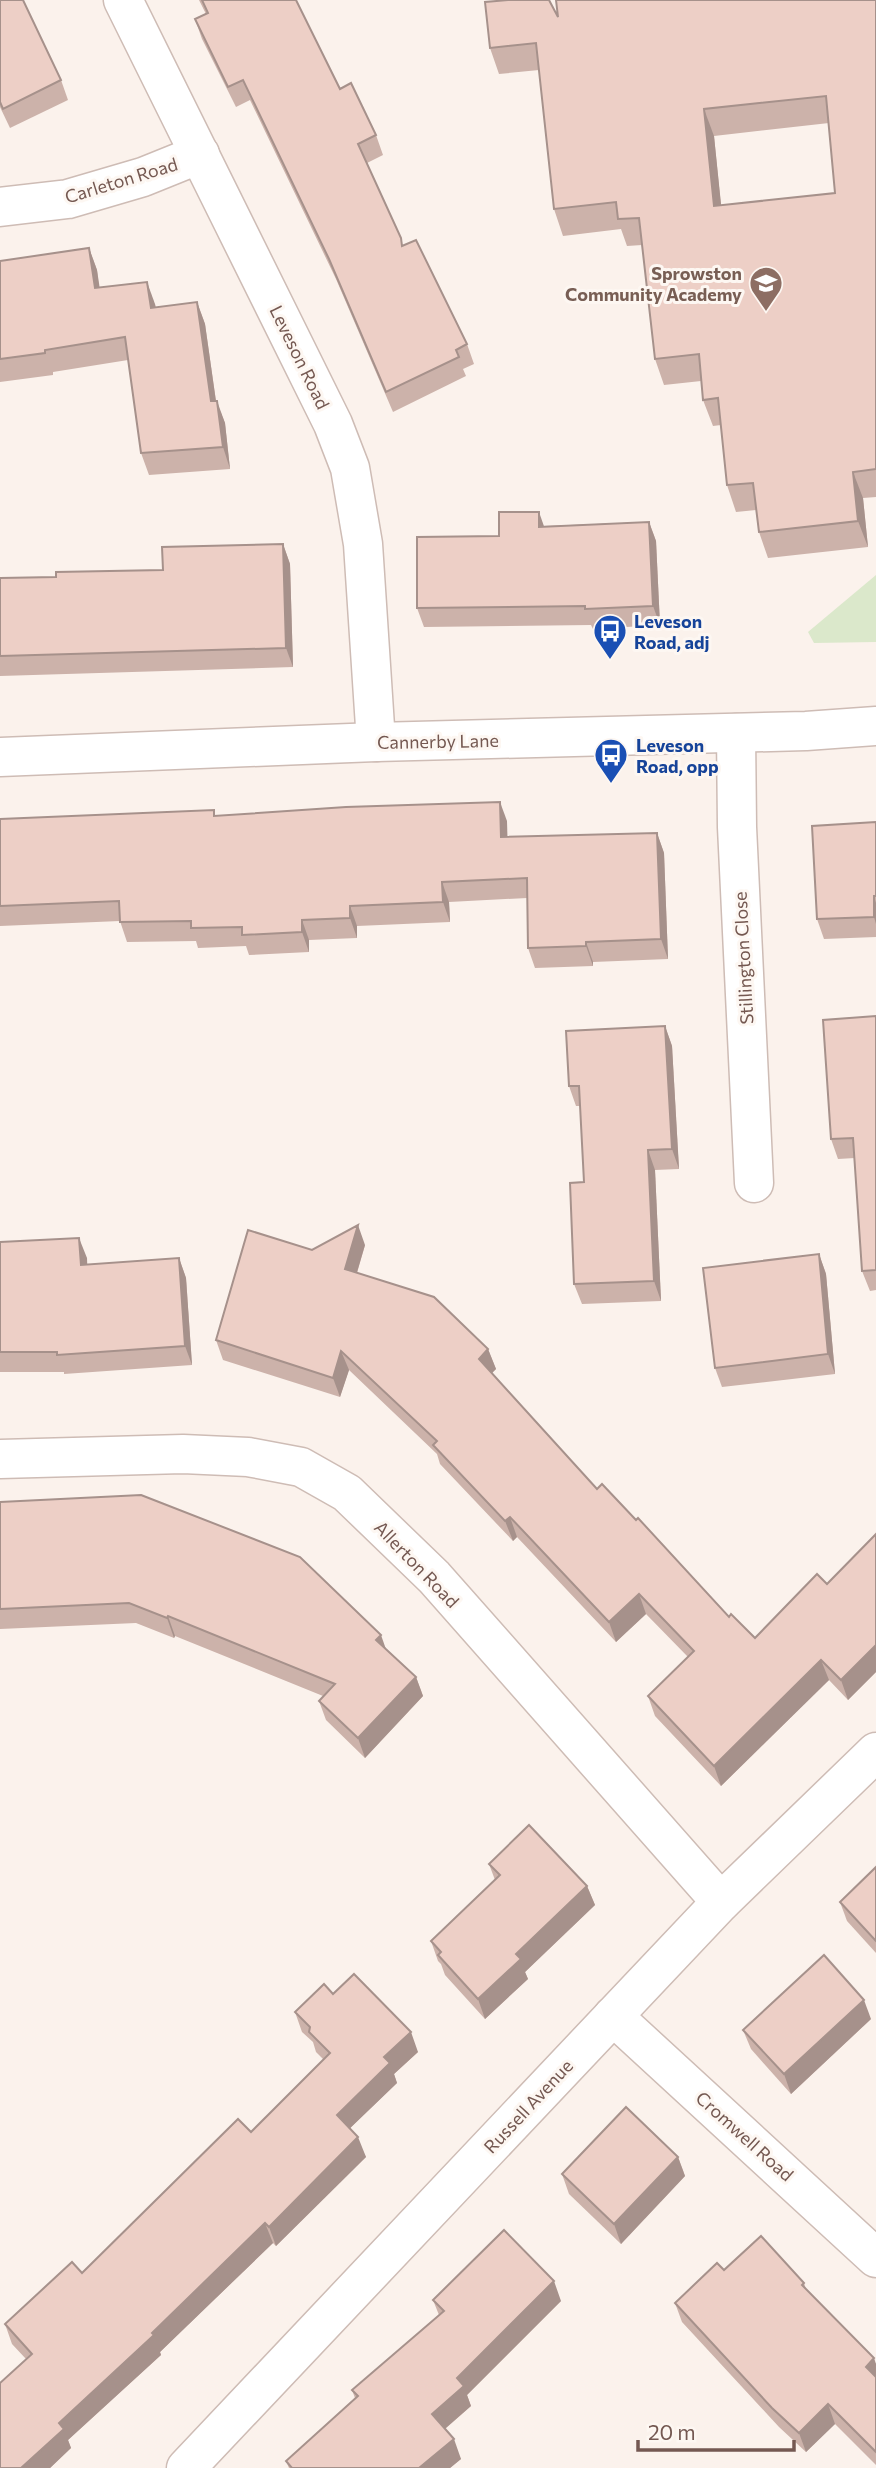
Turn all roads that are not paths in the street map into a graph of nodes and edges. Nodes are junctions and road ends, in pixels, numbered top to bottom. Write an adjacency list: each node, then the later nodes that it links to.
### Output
1 (123, 0): 2 (street, Leveson Road)
2 (200, 154): 3 (street, Carleton Road); 6 (street, Leveson Road)
3 (0, 207)
4 (876, 726): 5 (street, Cannerby Lane)
5 (736, 733): 6 (street, Cannerby Lane); 8 (street, Stillington Close)
6 (376, 742): 7 (street, Cannerby Lane)
7 (0, 757)
8 (754, 1183)
9 (0, 1459): 11 (street, Allerton Road)
10 (876, 1752): 11 (street, Russell Avenue)
11 (721, 1902): 12 (street, Russell Avenue)
12 (613, 2016): 13 (street, Cromwell Road); 14 (street, Russell Avenue)
13 (876, 2258)
14 (187, 2468)

